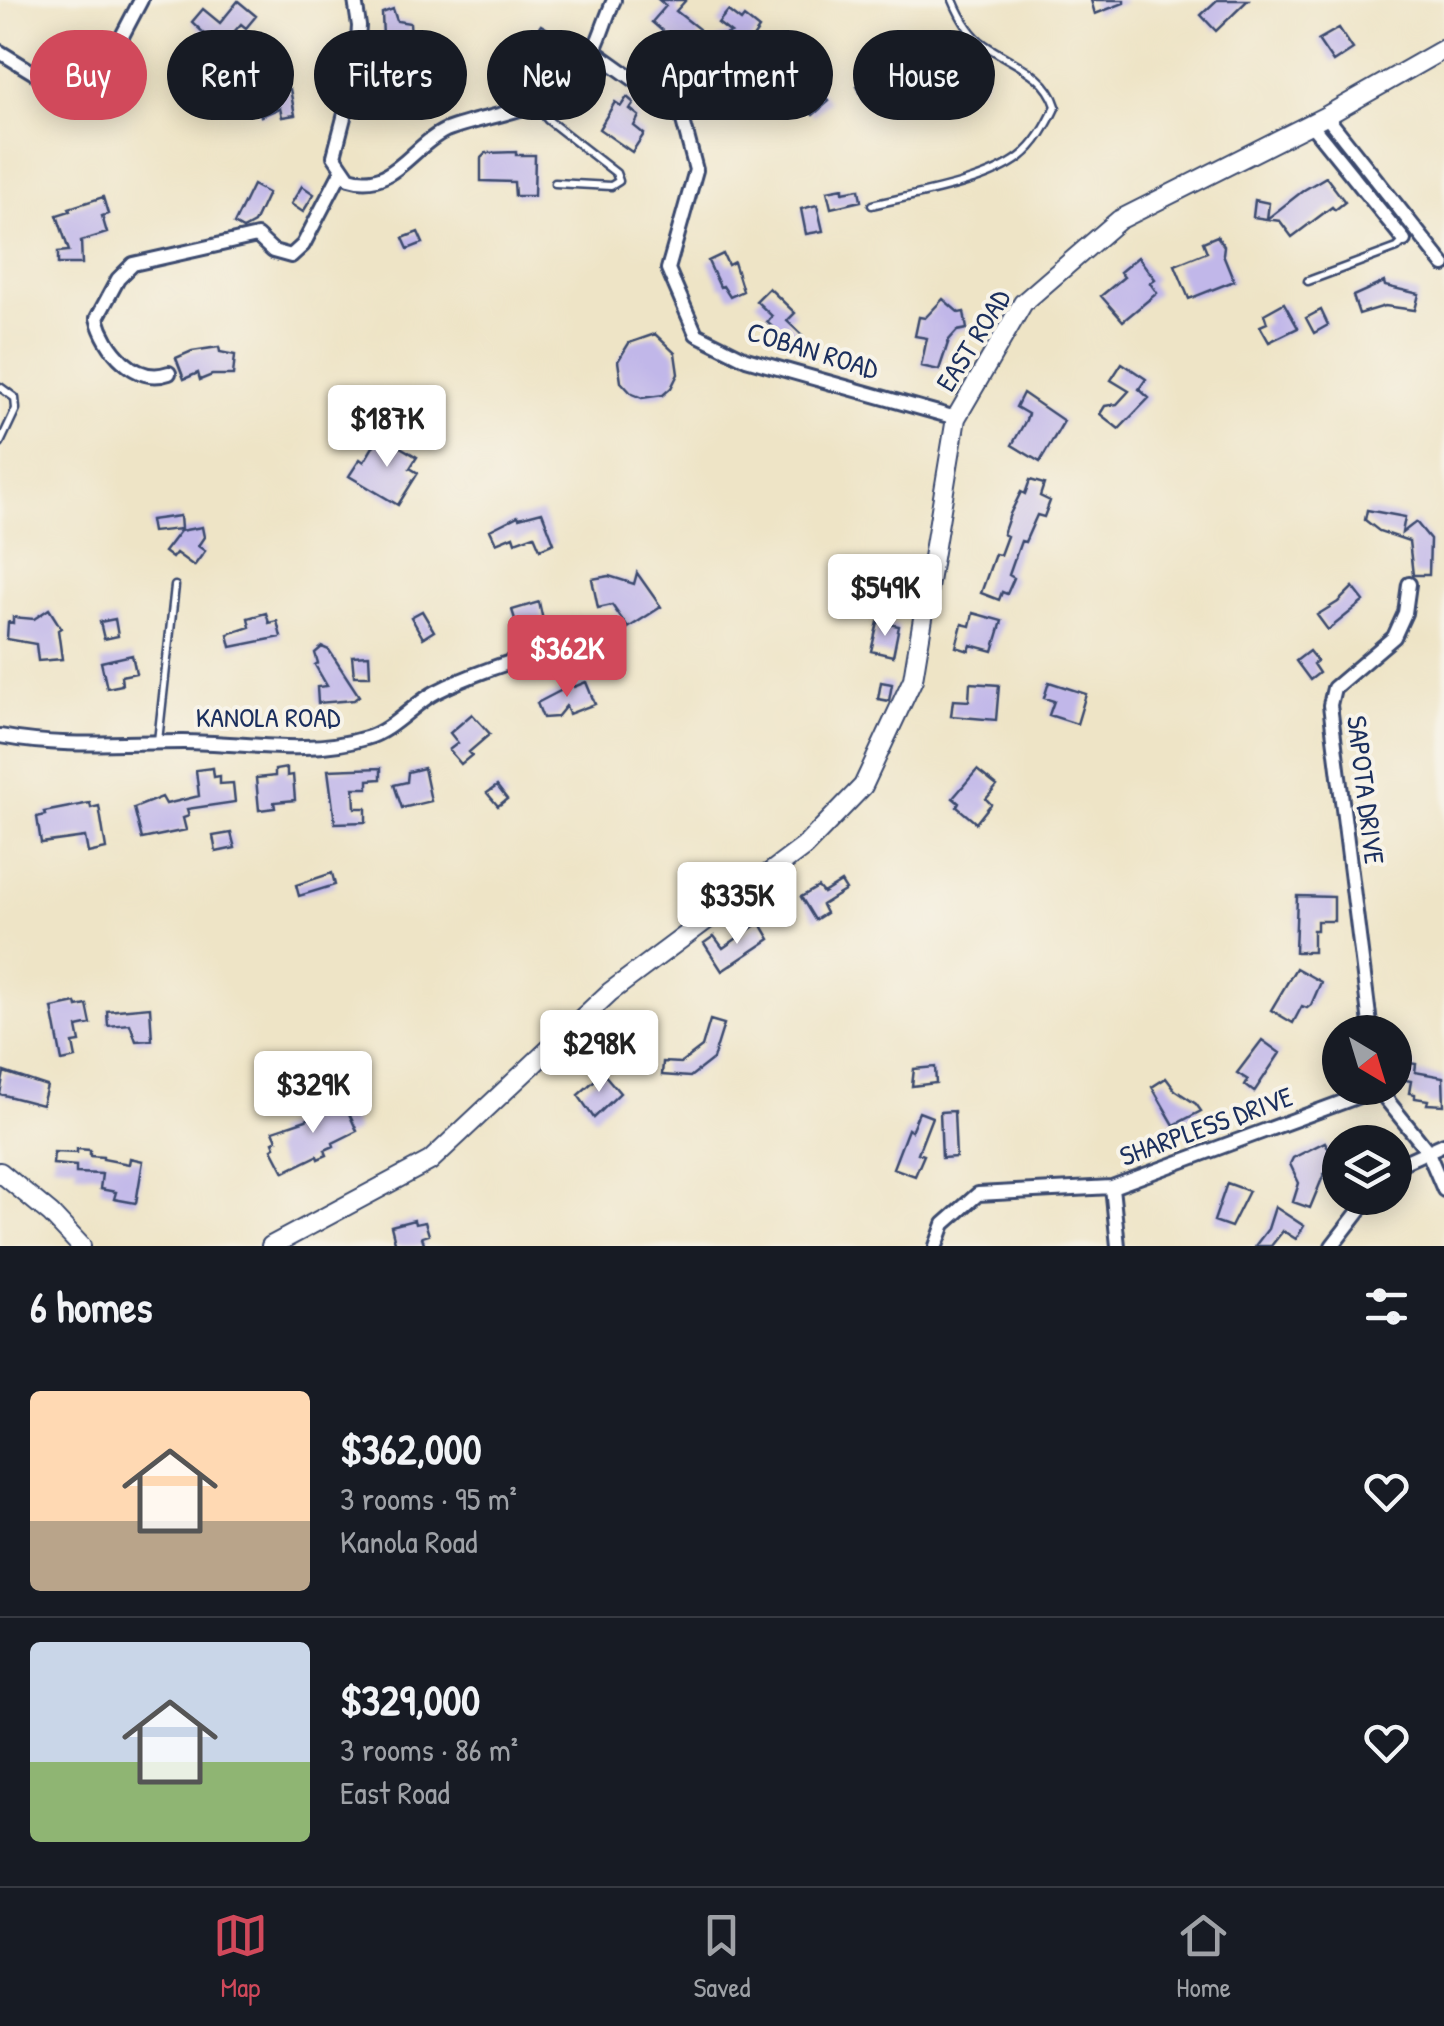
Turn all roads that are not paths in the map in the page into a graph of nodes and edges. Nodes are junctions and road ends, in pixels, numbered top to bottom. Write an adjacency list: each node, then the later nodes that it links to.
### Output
1 (141, 0): 7 (street)
2 (355, 0): 12 (street)
3 (614, 0): 5 (street)
4 (953, 0): 14 (lane)
5 (602, 30)
6 (1444, 49): 10 (street, EAST ROAD)
7 (0, 52)
8 (606, 60): 20 (street, COBAN ROAD)
9 (487, 117): 12 (street)
10 (1318, 119): 15 (street); 16 (street); 20 (street, EAST ROAD)
11 (548, 120): 13 (lane)
12 (342, 172): 18 (street)
13 (555, 183)
14 (872, 205)
15 (1404, 240): 17 (lane)
16 (1444, 264)
17 (1308, 281)
18 (169, 373)
19 (0, 387): 21 (lane)
20 (956, 418): 38 (street, EAST ROAD)
21 (0, 443)
22 (1409, 584): 27 (street, SAPOTA DRIVE)
23 (175, 586): 26 (lane)
24 (573, 642): 26 (street, KANOLA ROAD)
25 (0, 736): 26 (street, KANOLA ROAD)
26 (158, 743)
27 (1369, 1015)
28 (1332, 1105): 34 (street, SHARPLESS DRIVE)
29 (1391, 1105): 31 (street, SHARPLESS DRIVE)
30 (1444, 1144): 31 (street)
31 (1427, 1150): 32 (street); 35 (street, SHARPLESS DRIVE)
32 (1412, 1158)
33 (0, 1172): 37 (street)
34 (1112, 1187): 39 (street, SHARPLESS DRIVE); 40 (street)
35 (1444, 1190)
36 (1356, 1215): 41 (street)
37 (81, 1246)
38 (272, 1246)
39 (936, 1246)
40 (1118, 1246)
41 (1332, 1246)

